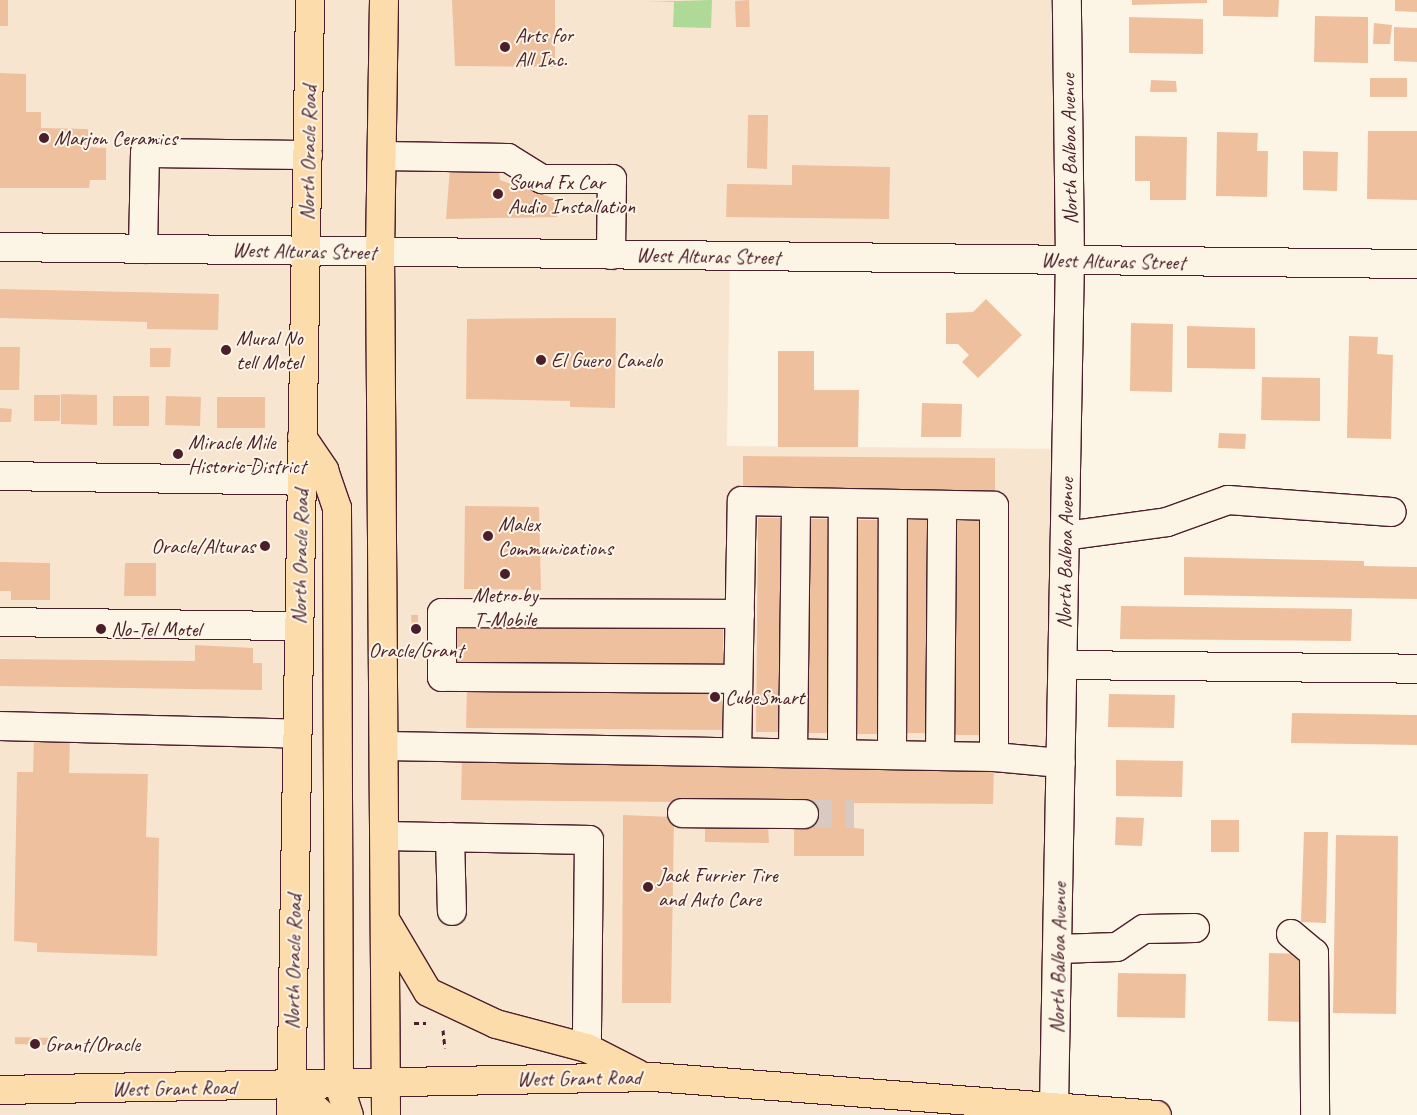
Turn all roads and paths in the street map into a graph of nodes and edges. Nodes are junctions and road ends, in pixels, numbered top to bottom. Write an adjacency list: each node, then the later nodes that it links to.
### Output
1 (310, 0): 4 (main road, North Oracle Road)
2 (384, 0): 5 (main road)
3 (1067, 0): 11 (street, North Balboa Avenue)
4 (308, 155): 7 (street); 8 (main road, North Oracle Road)
5 (382, 156): 9 (main road); 10 (street)
6 (0, 247): 7 (street, West Alturas Street)
7 (143, 248): 8 (street, West Alturas Street)
8 (307, 250): 9 (street, West Alturas Street); 13 (main road, North Oracle Road)
9 (380, 253): 10 (street, West Alturas Street); 30 (main road)
10 (610, 255): 11 (street, West Alturas Street)
11 (1070, 260): 12 (street, West Alturas Street); 21 (street, North Balboa Avenue)
12 (1417, 264)
13 (302, 436): 15 (main road, North Oracle Road); 52 (main road)
14 (0, 476): 15 (street)
15 (302, 481): 24 (main road, North Oracle Road)
16 (796, 502): 17 (street); 22 (street); 32 (street)
17 (843, 503): 18 (street); 33 (street)
18 (893, 504): 19 (street); 34 (street)
19 (942, 505): 35 (street); 36 (street)
20 (1392, 512): 21 (street)
21 (1065, 536): 25 (street, North Balboa Avenue)
22 (740, 614): 27 (street); 27 (street)
23 (0, 622): 24 (street)
24 (298, 626): 29 (main road, North Oracle Road)
25 (1062, 665): 26 (street); 37 (street, North Balboa Avenue)
26 (1417, 669)
27 (738, 679): 31 (street)
28 (0, 726): 29 (street)
29 (296, 734): 53 (main road, North Oracle Road)
30 (385, 746): 31 (street); 40 (main road)
31 (737, 752): 32 (street)
32 (793, 753): 33 (street)
33 (842, 754): 34 (street)
34 (892, 755): 35 (street)
35 (940, 756): 36 (street)
36 (994, 757): 37 (street)
37 (1061, 763): 46 (street, North Balboa Avenue)
38 (682, 813): 39 (street)
39 (804, 814)
40 (385, 836): 41 (street); 43 (main road)
41 (450, 837): 42 (street); 49 (street)
42 (452, 911)
43 (386, 919): 49 (main road); 51 (main road)
44 (1196, 928): 46 (street)
45 (1291, 934): 61 (street)
46 (1058, 949): 55 (street, North Balboa Avenue)
47 (414, 1023): 48 (path)
48 (445, 1048)
49 (587, 1048): 50 (main road)
50 (643, 1077): 51 (main road, West Grant Road); 55 (main road, West Grant Road)
51 (386, 1084): 52 (main road, West Grant Road); 59 (main road)
52 (339, 1085): 53 (main road, West Grant Road); 58 (main road)
53 (291, 1086): 54 (main road, West Grant Road); 56 (main road, North Oracle Road); 57 (main road)
54 (0, 1090)
55 (1054, 1107): 60 (main road, West Grant Road)
56 (291, 1115)
57 (322, 1115)
58 (349, 1115)
59 (386, 1115)
60 (1157, 1115)
61 (1315, 1115)

